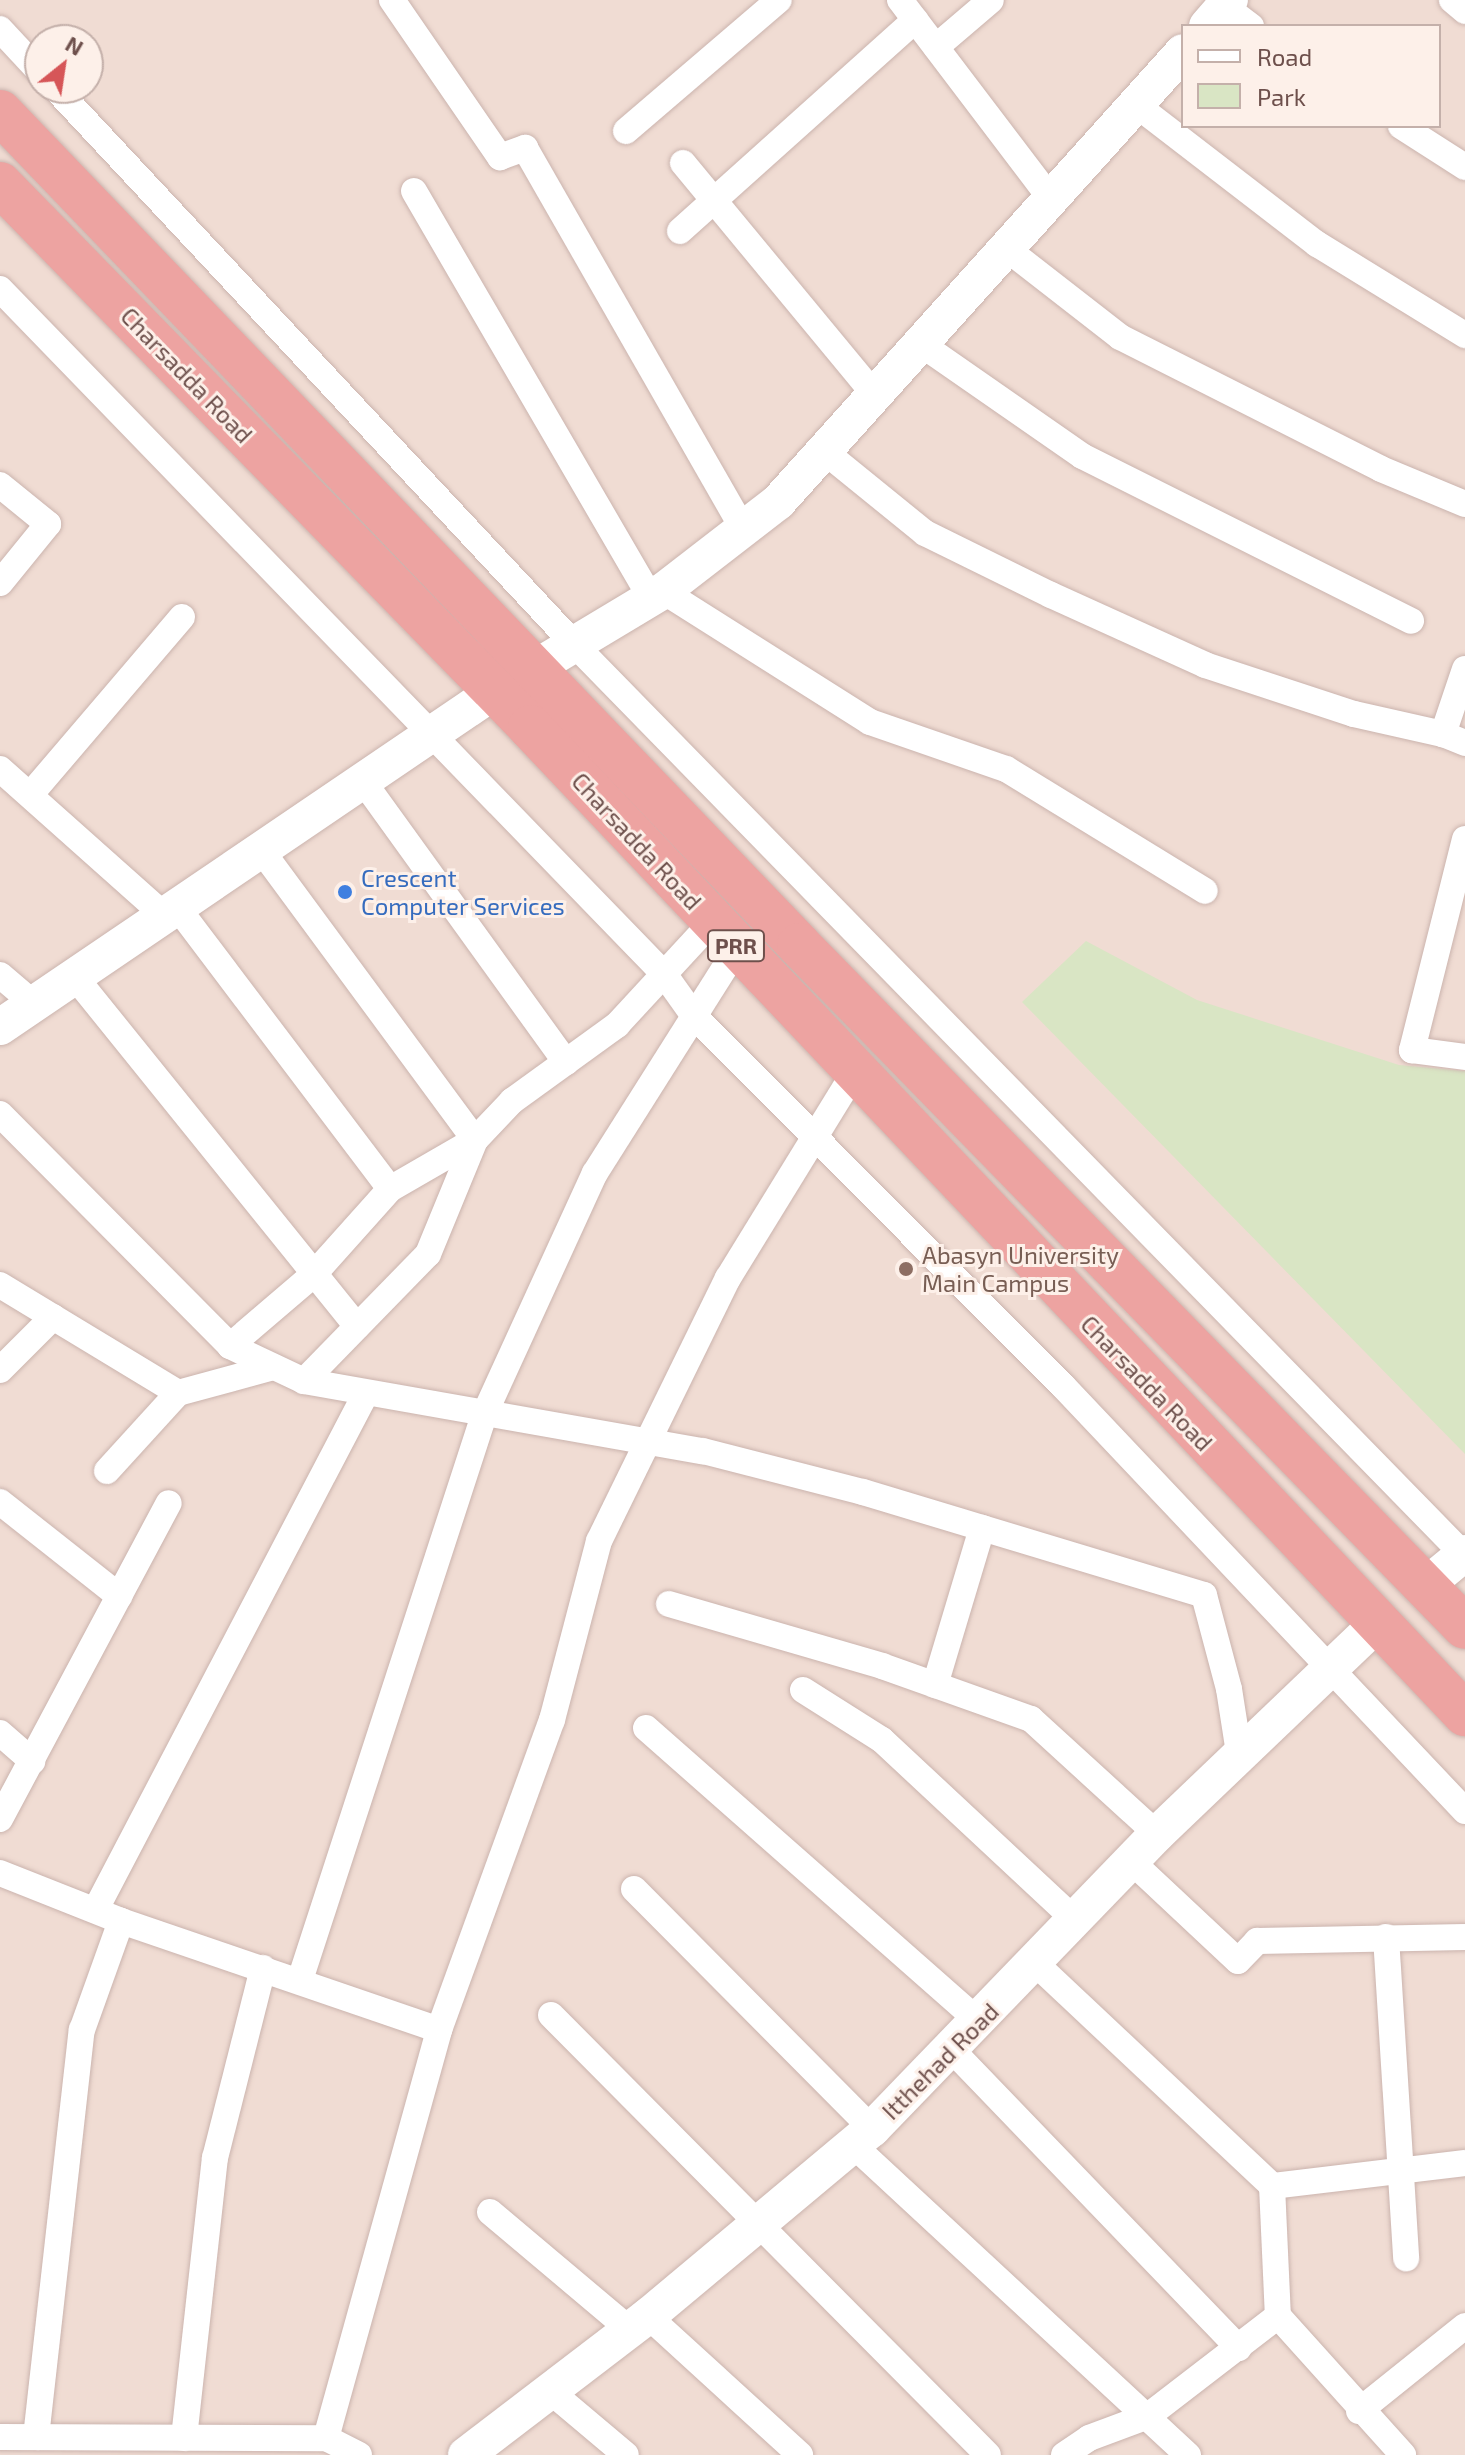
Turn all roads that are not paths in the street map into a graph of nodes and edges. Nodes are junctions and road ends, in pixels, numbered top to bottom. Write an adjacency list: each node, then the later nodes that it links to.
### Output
1 (392, 0): 31 (street)
2 (779, 0): 15 (street)
3 (991, 0): 8 (street)
4 (1452, 0): 6 (street)
5 (908, 10): 8 (street); 21 (street)
6 (1465, 11)
7 (0, 29): 10 (street)
8 (936, 47): 20 (street)
9 (1181, 54): 12 (street)
10 (24, 55)
11 (70, 104): 36 (street)
12 (1135, 104): 20 (street); 25 (street)
13 (0, 112): 37 (highway, Charsadda Road / PRR)
14 (1404, 128): 17 (street)
15 (626, 131)
16 (683, 163): 21 (street)
17 (1465, 167)
18 (0, 184): 39 (highway, Charsadda Road / PRR)
19 (414, 191): 33 (street)
20 (1051, 199): 23 (street)
21 (715, 202): 22 (street); 27 (street)
22 (680, 231)
23 (1007, 249): 26 (street); 30 (street)
24 (0, 289): 40 (street)
25 (1465, 335)
26 (921, 344): 27 (street); 35 (street)
27 (875, 395): 28 (street)
28 (824, 451): 31 (street); 41 (street)
29 (0, 485): 32 (street)
30 (1465, 504)
31 (743, 529): 33 (street)
32 (0, 583)
33 (657, 595): 36 (street); 47 (street)
34 (182, 617): 44 (street)
35 (1411, 621)
36 (575, 645): 37 (street); 81 (street)
37 (533, 669): 65 (highway, Charsadda Road / PRR)
38 (1465, 669): 41 (street)
39 (495, 691): 40 (street); 49 (highway, Charsadda Road / PRR)
40 (433, 733): 43 (street); 50 (street)
41 (1454, 738)
42 (0, 769): 44 (street)
43 (363, 781): 46 (street); 57 (street)
44 (30, 795): 48 (street)
45 (1465, 839): 56 (street)
46 (261, 850): 48 (street); 61 (street)
47 (1205, 891)
48 (170, 910): 52 (street); 62 (street)
49 (725, 935): 50 (street); 54 (street); 58 (highway, Charsadda Road / PRR)
50 (664, 974): 54 (street); 57 (street)
51 (0, 975): 53 (street)
52 (75, 977): 53 (street); 63 (street)
53 (34, 1004): 55 (street)
54 (694, 1016): 60 (street); 75 (street)
55 (0, 1027)
56 (1465, 1057)
57 (566, 1062): 61 (street)
58 (854, 1073): 60 (street); 68 (highway, Charsadda Road / PRR)
59 (0, 1114): 69 (street)
60 (816, 1135): 76 (street); 87 (street)
61 (475, 1140): 62 (street); 67 (street)
62 (390, 1189): 63 (street)
63 (314, 1274): 67 (street); 69 (street)
64 (0, 1285): 66 (street)
65 (1153, 1304): 68 (highway); 82 (highway, Charsadda Road / PRR)
66 (53, 1317): 71 (street); 73 (street)
67 (357, 1327): 72 (street)
68 (1109, 1343): 85 (highway, Charsadda Road / PRR)
69 (230, 1346): 70 (street)
70 (274, 1367): 72 (street); 73 (street)
71 (0, 1370)
72 (304, 1381): 74 (street)
73 (178, 1393): 77 (street)
74 (366, 1393): 75 (street); 102 (street)
75 (484, 1415): 76 (street); 109 (street)
76 (651, 1443): 80 (street); 112 (street)
77 (107, 1471)
78 (0, 1502): 83 (street)
79 (169, 1503): 83 (street)
80 (982, 1528): 88 (street); 93 (street)
81 (1464, 1554): 82 (street)
82 (1425, 1586): 86 (highway, Charsadda Road / PRR)
83 (119, 1596): 94 (street)
84 (669, 1604): 88 (street)
85 (1377, 1624): 87 (street, Itthehad Road); 90 (highway, Charsadda Road / PRR)
86 (1465, 1627)
87 (1327, 1670): 93 (street, Itthehad Road); 96 (street)
88 (935, 1685): 98 (street)
89 (803, 1690): 104 (street)
90 (1465, 1714)
91 (646, 1728): 111 (street)
92 (0, 1733): 94 (street)
93 (1239, 1753): 98 (street, Itthehad Road)
94 (32, 1761): 95 (street)
95 (8, 1787): 97 (street)
96 (1465, 1811)
97 (0, 1819)
98 (1157, 1834): 99 (street, Itthehad Road)
99 (1131, 1861): 104 (street, Itthehad Road); 105 (street)
100 (2, 1882): 102 (street)
101 (634, 1889): 114 (street)
102 (97, 1907): 103 (street)
103 (121, 1921): 108 (street); 129 (street)
104 (1076, 1921): 107 (street, Itthehad Road)
105 (1386, 1937): 106 (street); 116 (street)
106 (1465, 1937)
107 (1036, 1964): 111 (street, Itthehad Road); 117 (street)
108 (263, 1968): 109 (street); 130 (street)
109 (300, 1980): 112 (street)
110 (551, 2015): 119 (street)
111 (980, 2022): 113 (street, Itthehad Road)
112 (439, 2030): 131 (street)
113 (951, 2049): 114 (street, Itthehad Road); 124 (street)
114 (862, 2137): 119 (street, Itthehad Road); 127 (street)
115 (1465, 2163): 116 (street)
116 (1399, 2170): 117 (street); 120 (street)
117 (1272, 2186): 121 (street)
118 (490, 2212): 122 (street)
119 (758, 2225): 122 (street, Itthehad Road); 136 (street)
120 (1406, 2258)
121 (1278, 2316): 124 (street); 126 (street)
122 (639, 2323): 125 (street, Itthehad Road); 135 (street)
123 (1465, 2326): 126 (street)
124 (1239, 2348): 127 (street)
125 (550, 2391): 133 (street, Itthehad Road); 134 (street)
126 (1359, 2411): 139 (street)
127 (1148, 2416): 137 (street); 138 (street)
128 (0, 2437): 129 (street)
129 (36, 2437): 130 (street)
130 (184, 2438): 131 (street)
131 (326, 2438): 132 (street)
132 (359, 2455)
133 (466, 2455)
134 (626, 2455)
135 (800, 2455)
136 (988, 2455)
137 (1064, 2455)
138 (1188, 2455)
139 (1403, 2455)

